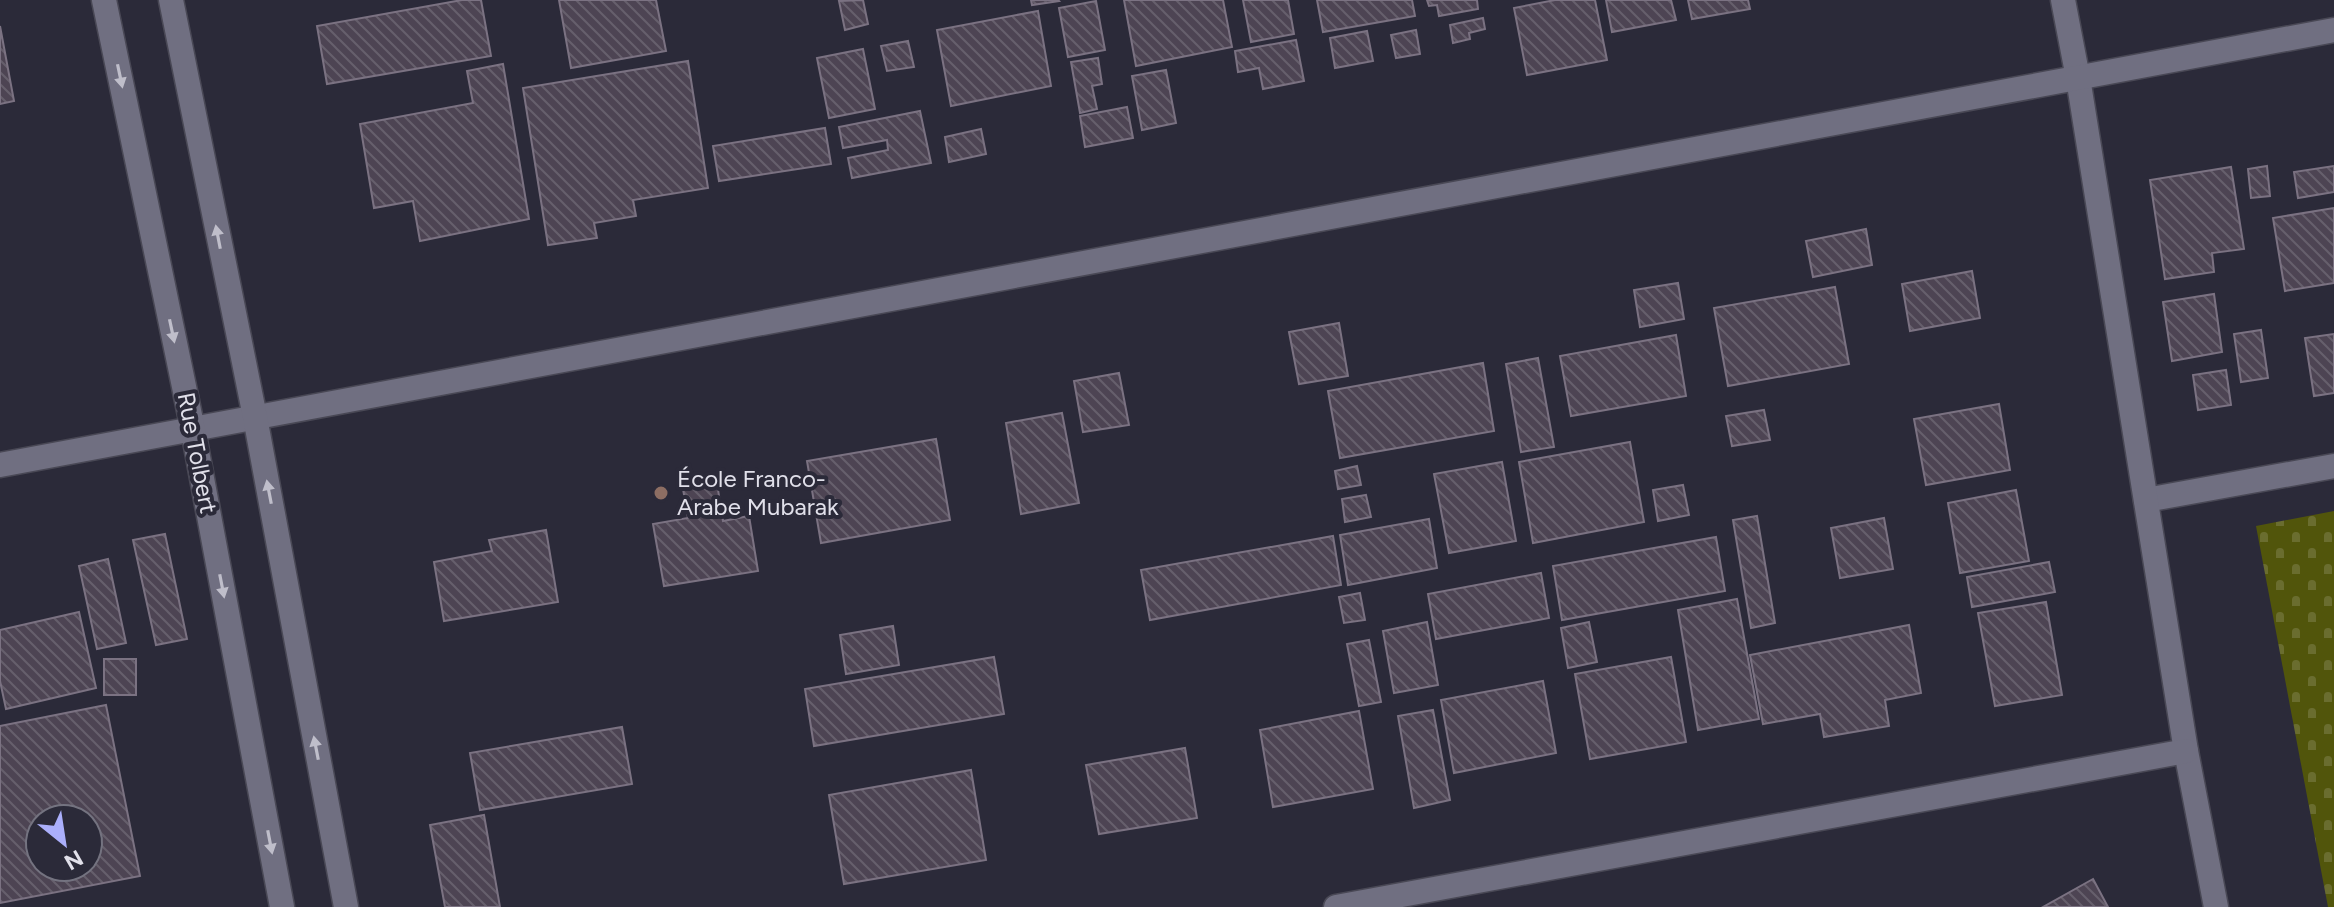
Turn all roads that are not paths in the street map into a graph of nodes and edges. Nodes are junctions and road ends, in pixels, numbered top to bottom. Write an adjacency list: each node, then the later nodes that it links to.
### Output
1 (104, 0): 7 (street, Rue Tolbert, one-way to 7)
2 (171, 0): 6 (street, one-way to 2)
3 (2063, 0): 5 (street)
4 (2334, 30): 5 (street)
5 (2078, 78): 6 (street); 10 (street)
6 (255, 417): 7 (street); 13 (street, one-way to 6)
7 (193, 430): 8 (street); 12 (street, Rue Tolbert, one-way to 12)
8 (0, 465)
9 (2334, 466): 10 (street)
10 (2146, 500): 11 (street)
11 (2186, 751): 14 (street); 15 (street)
12 (282, 907)
13 (346, 907)
14 (1336, 907)
15 (2216, 907)

